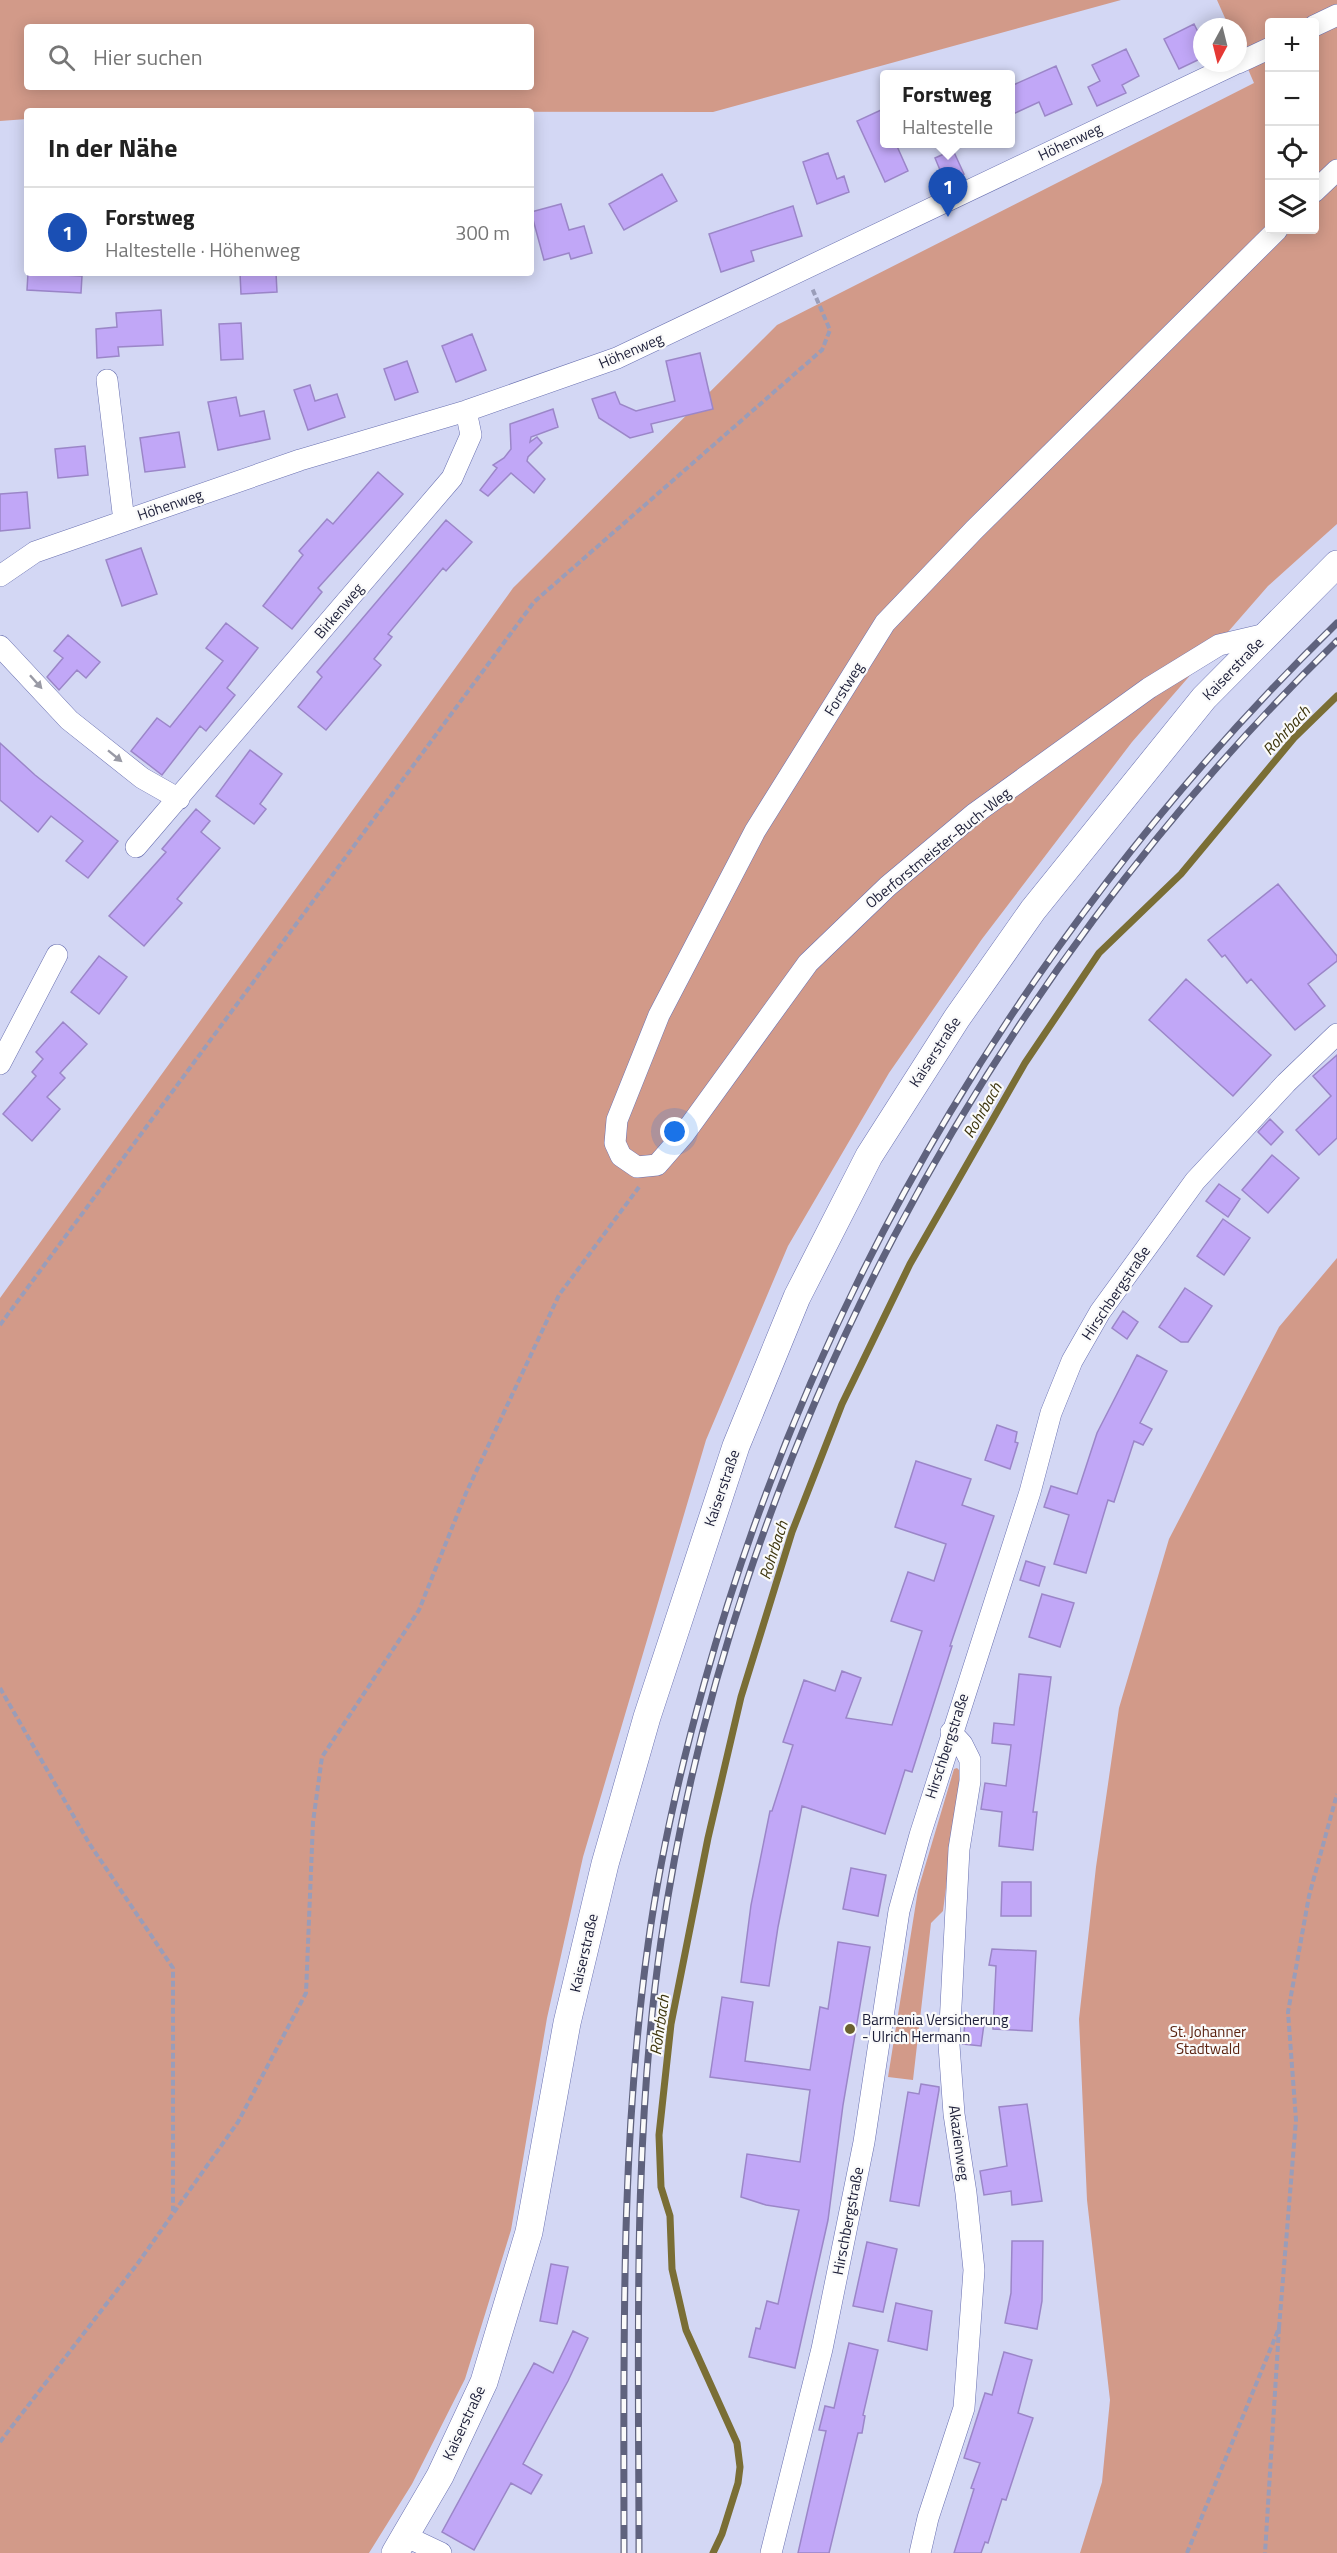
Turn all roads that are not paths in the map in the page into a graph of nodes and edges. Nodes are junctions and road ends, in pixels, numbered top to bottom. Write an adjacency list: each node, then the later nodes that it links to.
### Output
1 (1337, 15): 2 (street)
2 (1319, 24)
3 (1265, 50): 4 (street, Höhenweg)
4 (1247, 59)
5 (1219, 72): 10 (street, Höhenweg)
6 (1337, 170): 7 (street)
7 (1319, 187)
8 (1273, 234): 21 (street, Forstweg)
9 (107, 380): 11 (street)
10 (466, 411): 11 (street, Höhenweg); 16 (street, Birkenweg)
11 (124, 521): 13 (street, Höhenweg)
12 (1337, 564): 14 (main road, Kaiserstraße)
13 (0, 576)
14 (1266, 634): 21 (street, Oberforstmeister-Buch-Weg); 23 (main road, Kaiserstraße)
15 (0, 646): 16 (street, one-way to 16)
16 (179, 799): 17 (street, Birkenweg)
17 (136, 847)
18 (57, 955): 20 (street)
19 (1337, 1034): 22 (street, Hirschbergstraße)
20 (0, 1064)
21 (657, 1165)
22 (951, 1732): 25 (street, Hirschbergstraße); 26 (street, Akazienweg)
23 (400, 2544): 24 (street)
24 (441, 2553)
25 (771, 2553)
26 (920, 2553)

